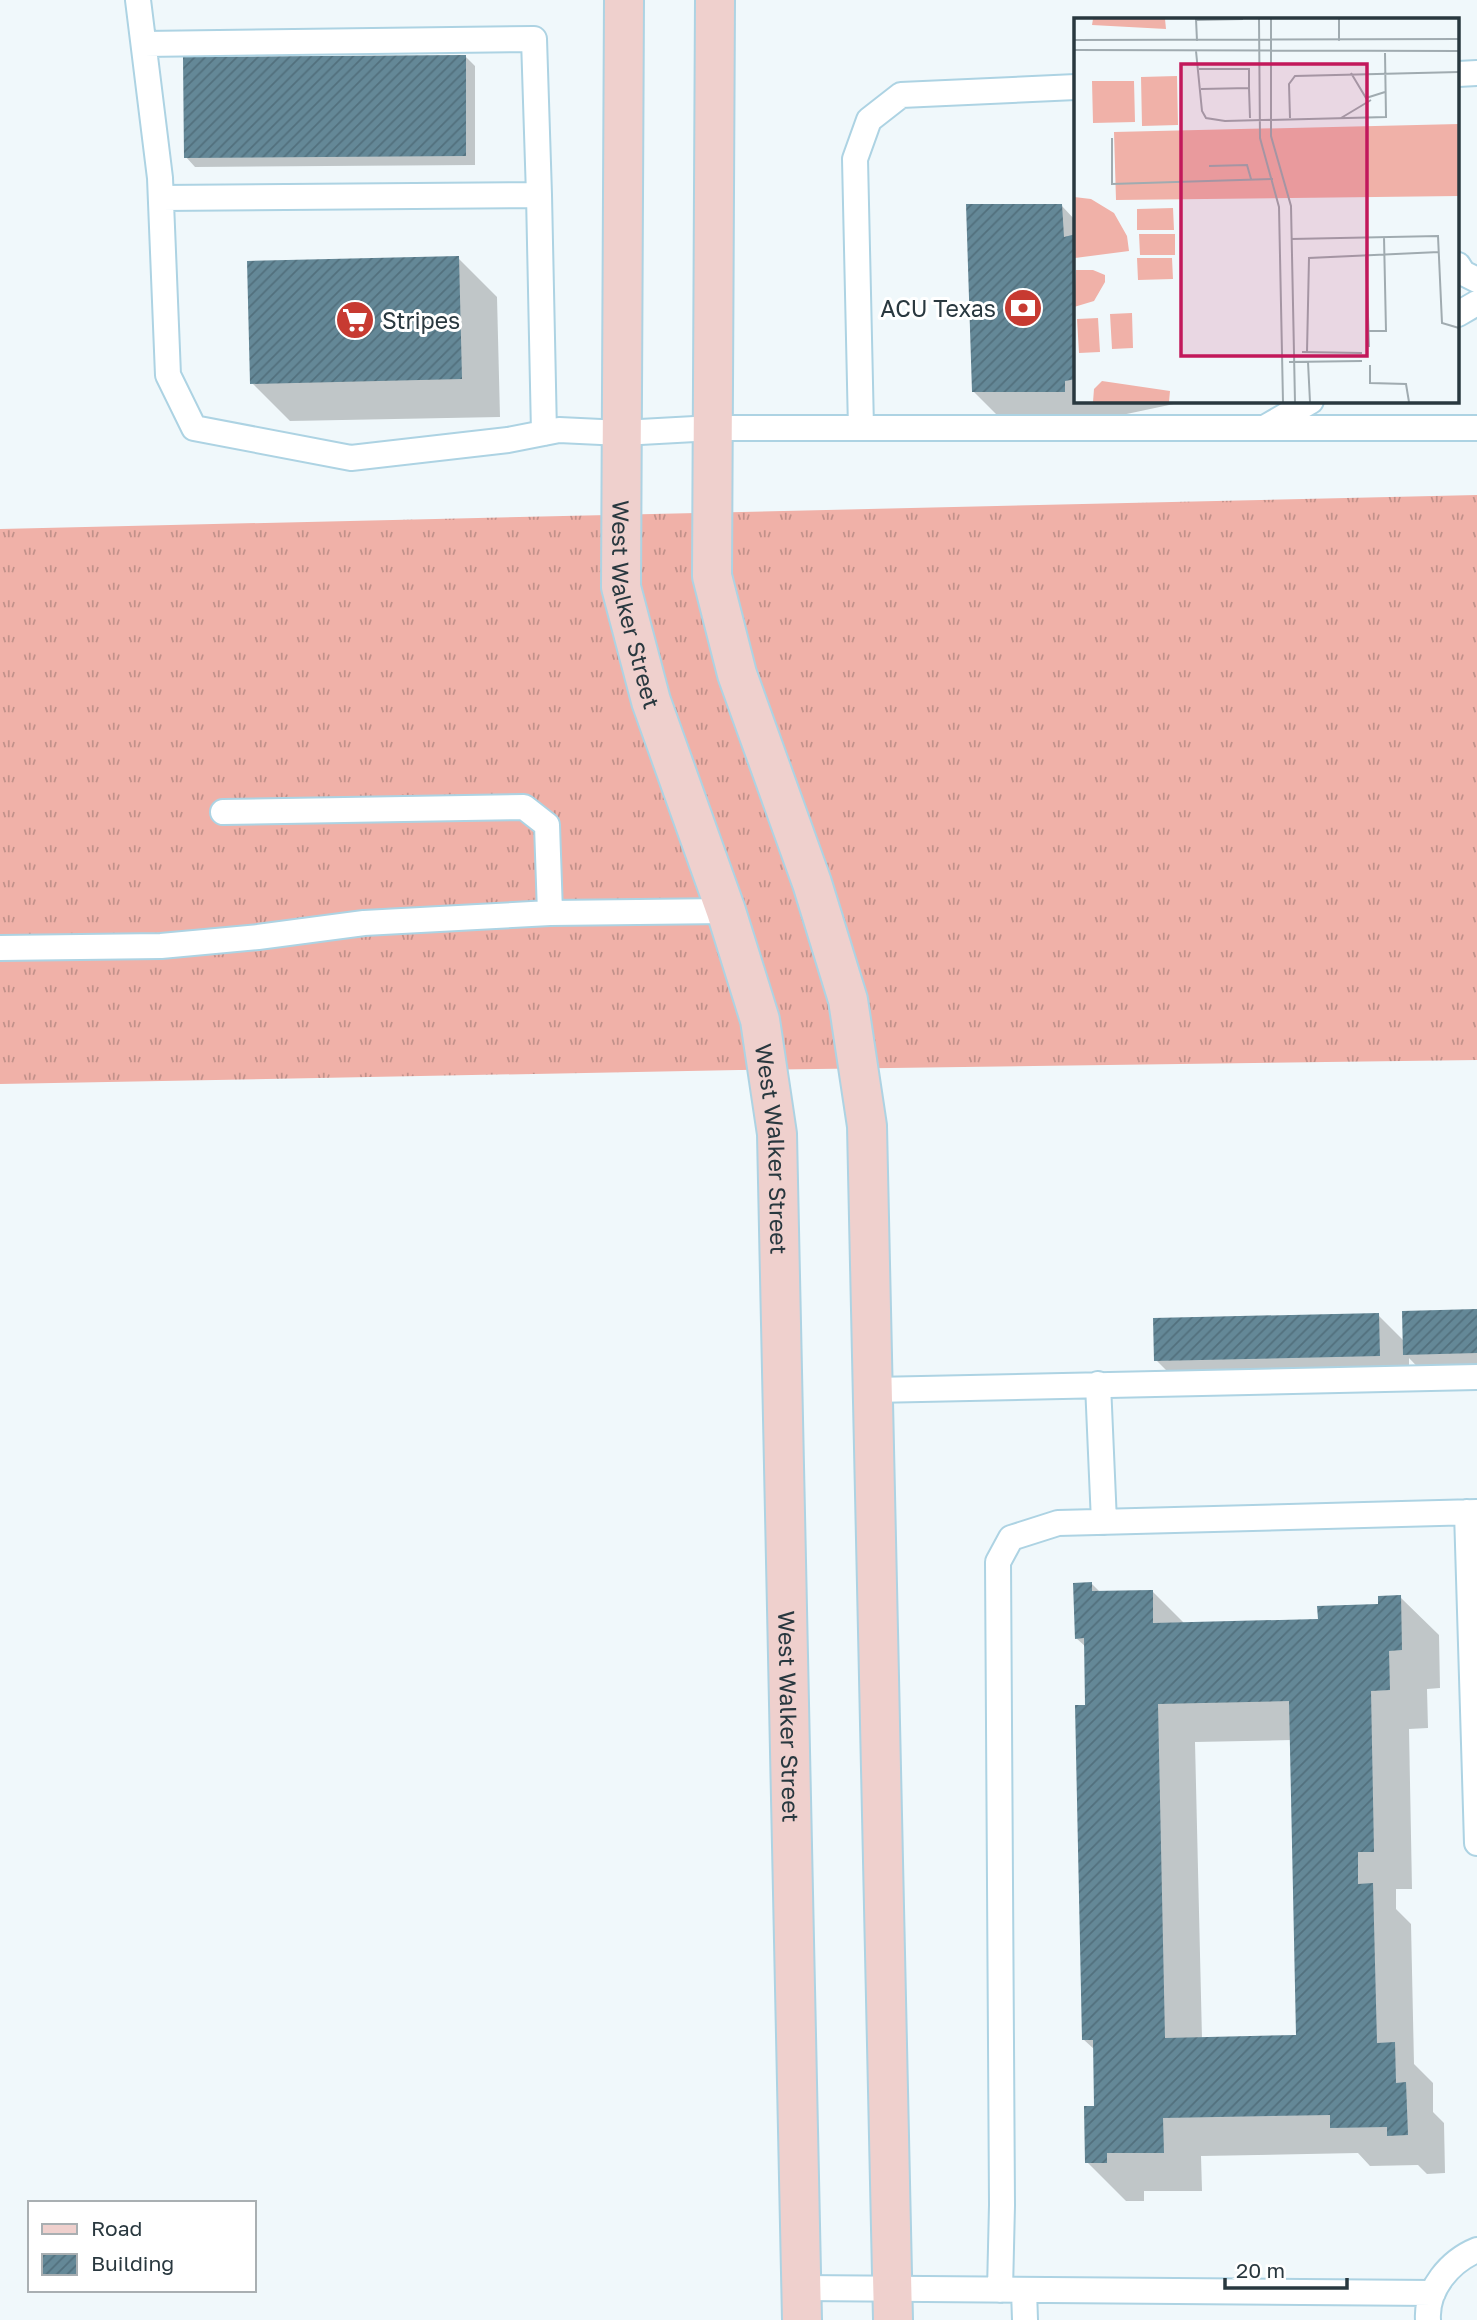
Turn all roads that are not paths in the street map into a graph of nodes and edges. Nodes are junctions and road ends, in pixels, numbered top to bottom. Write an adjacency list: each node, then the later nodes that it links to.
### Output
1 (138, 0): 4 (lane)
2 (624, 0): 18 (street, West Walker Street)
3 (715, 0): 13 (street)
4 (144, 44): 6 (lane); 7 (lane)
5 (1074, 87): 14 (lane)
6 (539, 195): 7 (lane); 17 (lane)
7 (161, 198): 17 (lane)
8 (1460, 268): 9 (lane)
9 (1477, 280)
10 (1477, 303): 11 (lane)
11 (1460, 313)
12 (1309, 402): 15 (lane)
13 (713, 428): 14 (lane); 18 (lane); 25 (street)
14 (861, 428): 15 (lane)
15 (1264, 428): 16 (lane)
16 (1477, 428)
17 (544, 433): 18 (lane)
18 (622, 433): 20 (street, West Walker Street)
19 (223, 812): 21 (lane)
20 (726, 911): 21 (lane); 32 (street, West Walker Street)
21 (550, 913): 22 (lane)
22 (0, 948)
23 (1477, 1377): 24 (lane)
24 (1098, 1384): 25 (lane); 27 (lane)
25 (873, 1390): 33 (street)
26 (1472, 1512): 27 (lane); 28 (lane)
27 (1104, 1522): 30 (lane)
28 (1477, 1843)
29 (1477, 2250): 31 (lane)
30 (1012, 2290): 31 (lane); 33 (lane); 34 (lane)
31 (1433, 2293): 35 (lane)
32 (802, 2304): 33 (lane)
33 (892, 2305)
34 (1025, 2320)
35 (1428, 2320)

